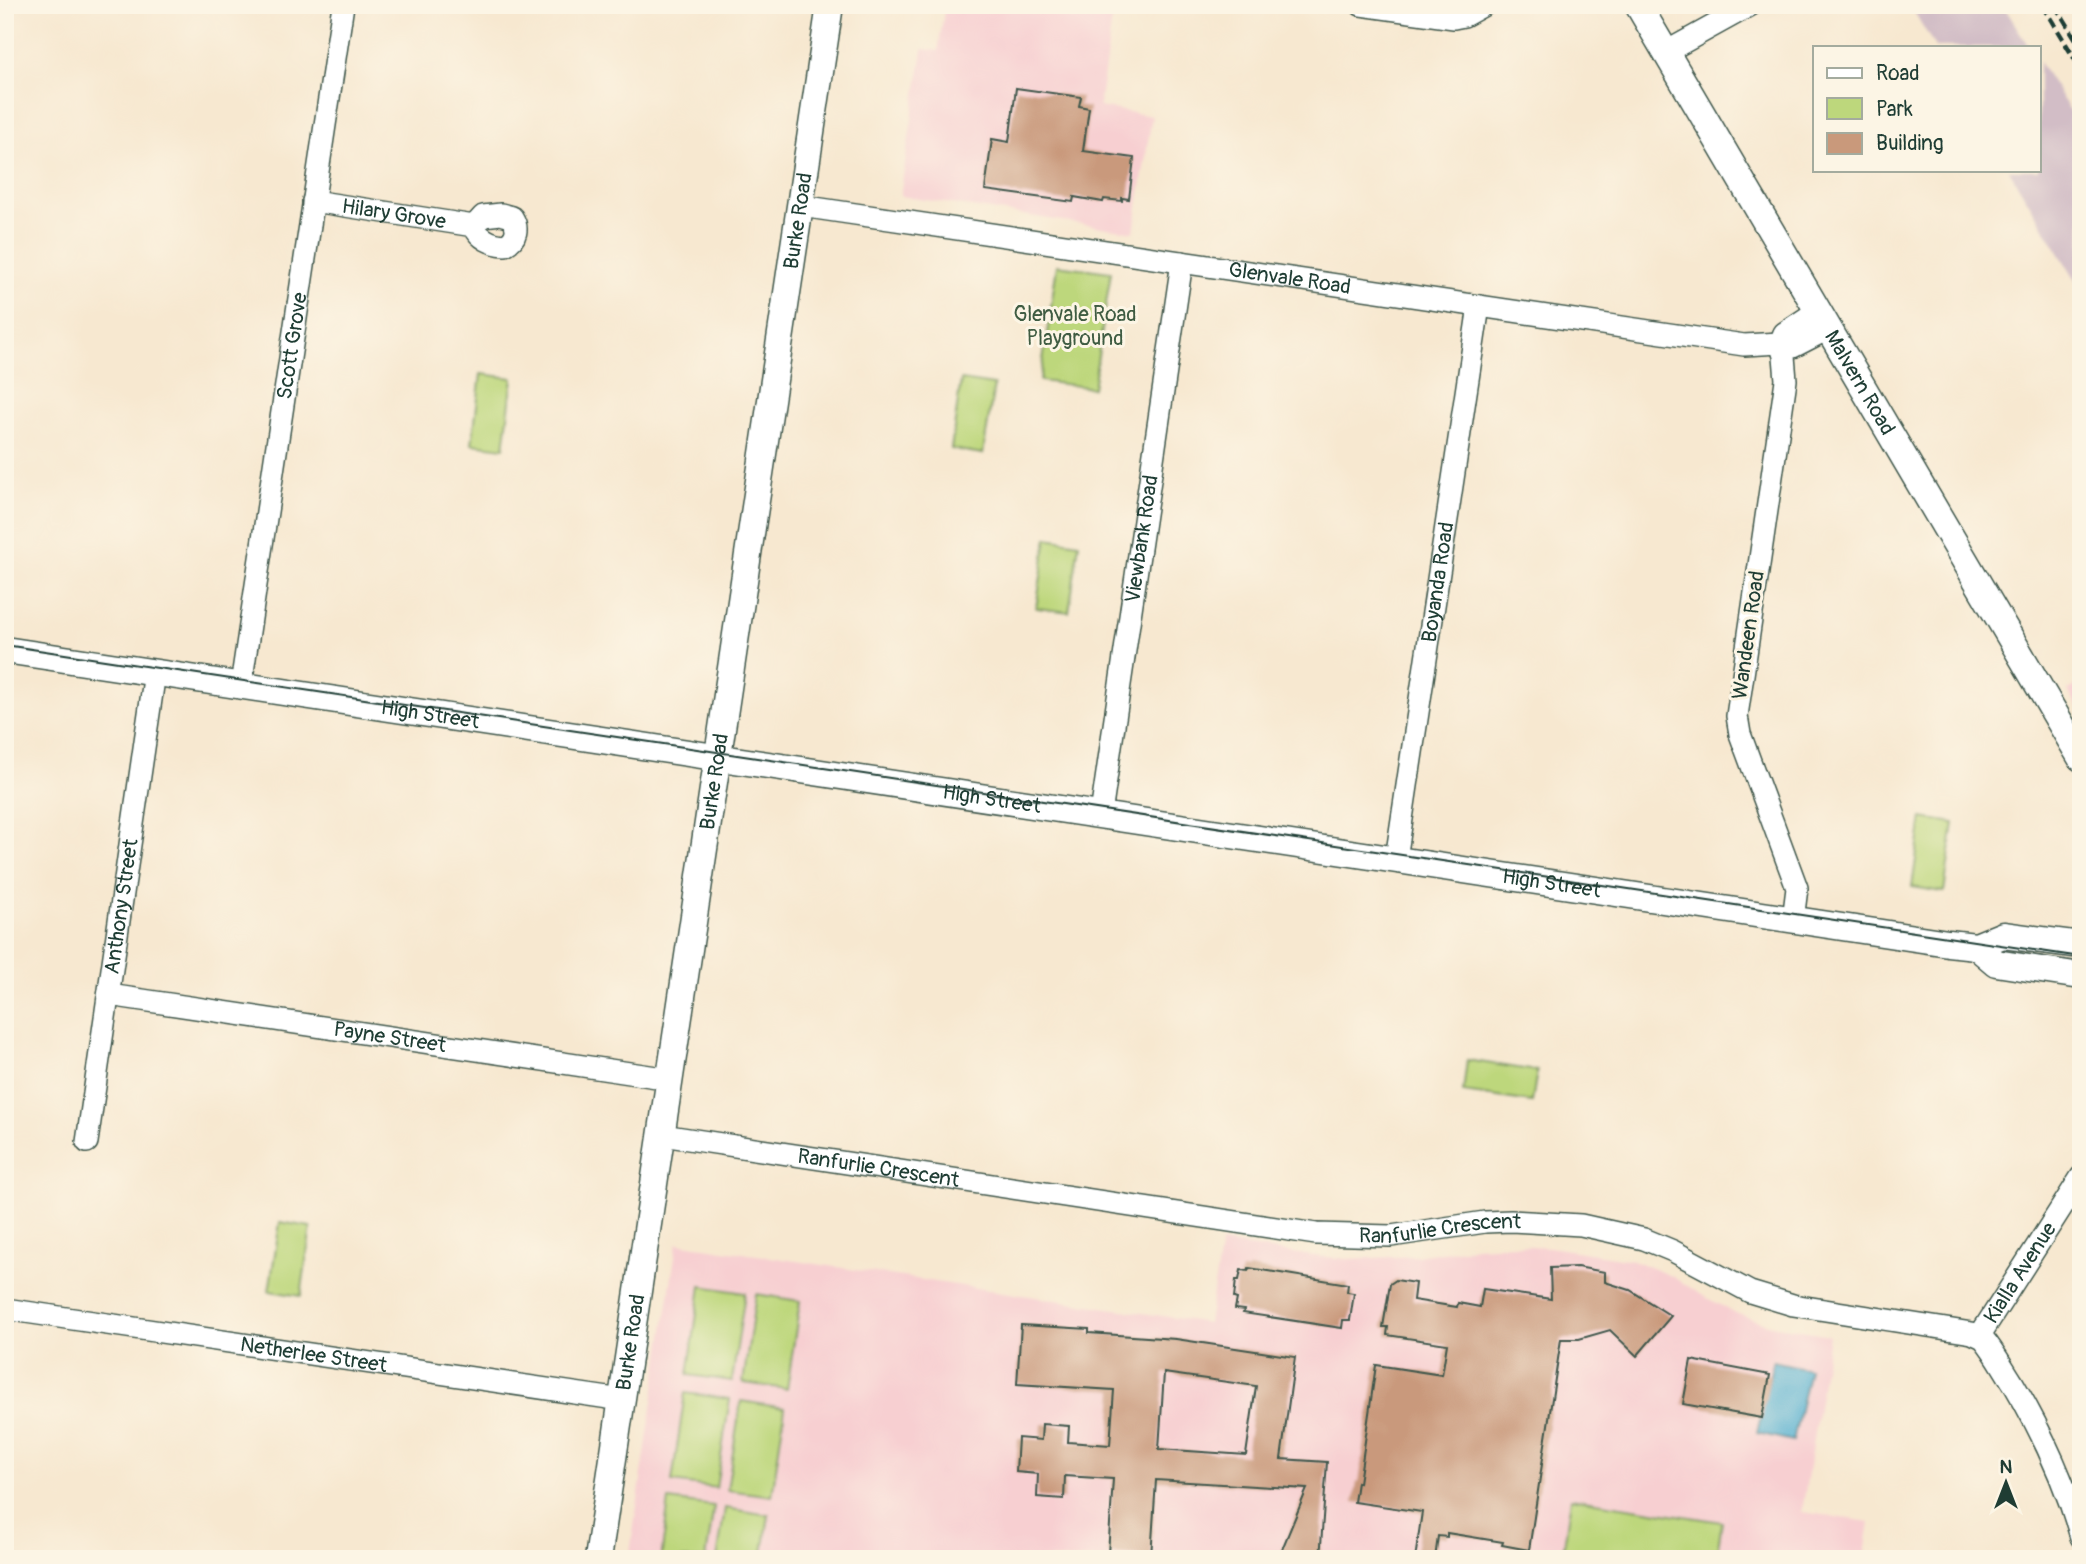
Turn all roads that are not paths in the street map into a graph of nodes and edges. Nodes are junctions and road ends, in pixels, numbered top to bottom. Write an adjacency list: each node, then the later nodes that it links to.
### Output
1 (343, 5): 8 (street, Scott Grove)
2 (830, 5): 9 (main road, Burke Road)
3 (1361, 5): 4 (street)
4 (1484, 5)
5 (1638, 5): 7 (main road, Malvern Road)
6 (1751, 5): 7 (street)
7 (1666, 52): 13 (main road, Malvern Road)
8 (313, 201): 10 (street, Hilary Grove); 17 (street, Scott Grove)
9 (801, 206): 11 (street, Glenvale Road); 18 (main road, Burke Road)
10 (474, 226)
11 (1182, 262): 12 (street, Glenvale Road); 20 (street, Viewbank Road)
12 (1479, 306): 14 (street, Glenvale Road); 21 (street, Boyanda Road)
13 (1822, 320): 14 (street); 19 (main road, Malvern Road)
14 (1780, 343): 22 (street, Wandeen Road)
15 (5, 650): 16 (main road, High Street)
16 (155, 672): 17 (main road, High Street); 26 (street, Anthony Street)
17 (241, 685): 18 (main road, High Street)
18 (718, 757): 20 (main road, High Street); 27 (main road, Burke Road)
19 (2081, 758)
20 (1101, 814): 21 (main road, High Street)
21 (1396, 859): 22 (main road, High Street)
22 (1793, 919): 24 (main road, High Street)
23 (2081, 945): 24 (main road, High Street)
24 (1976, 946): 25 (main road, High Street)
25 (2081, 976)
26 (109, 995): 27 (street, Payne Street); 29 (street, Anthony Street)
27 (670, 1079): 28 (main road, Burke Road)
28 (662, 1135): 32 (street, Ranfurlie Crescent); 33 (main road, Burke Road)
29 (87, 1142)
30 (2081, 1177): 32 (street, Kialla Avenue)
31 (5, 1309): 33 (street, Netherlee Street)
32 (1980, 1335): 34 (street)
33 (622, 1400): 35 (main road, Burke Road)
34 (2081, 1537)
35 (598, 1559)

